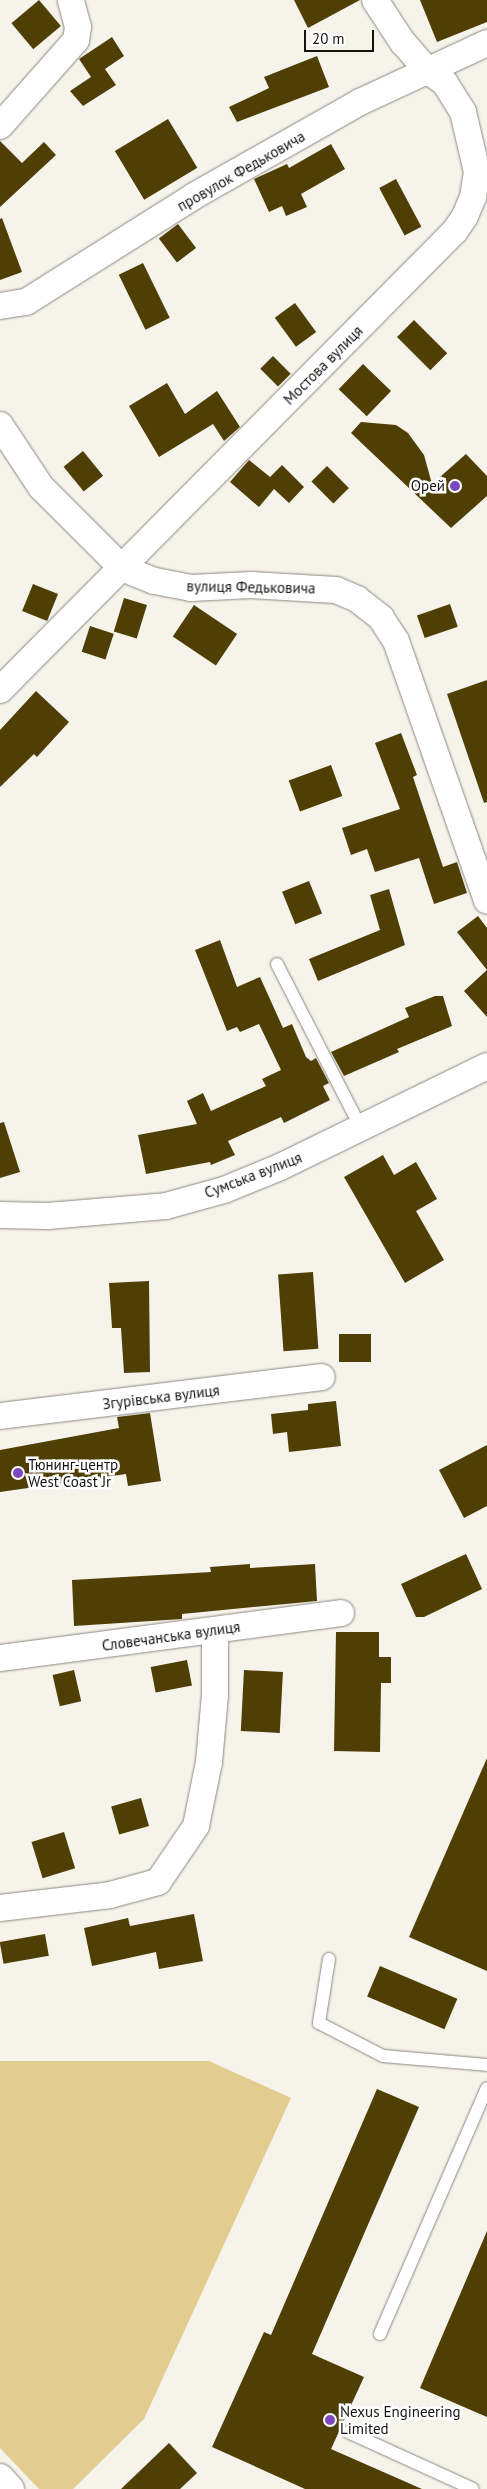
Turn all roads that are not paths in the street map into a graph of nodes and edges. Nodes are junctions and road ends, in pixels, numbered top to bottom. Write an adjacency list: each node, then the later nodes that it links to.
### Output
1 (71, 0): 5 (street)
2 (375, 0): 4 (street, Мостова вулиця)
3 (487, 43): 4 (street, провулок Федьковича)
4 (426, 69): 6 (street, провулок Федьковича); 8 (street, Мостова вулиця)
5 (0, 126)
6 (0, 306)
7 (0, 425): 8 (street, вулиця Федьковича)
8 (122, 568): 9 (street, Мостова вулиця); 10 (street, вулиця Федьковича)
9 (0, 690)
10 (487, 901)
11 (277, 964): 13 (lane)
12 (487, 1066): 13 (street, Сумська вулиця)
13 (361, 1128): 14 (street, Сумська вулиця)
14 (0, 1215)
15 (322, 1378): 16 (street, Згурівська вулиця)
16 (0, 1416)
17 (341, 1613): 18 (street, Словечанська вулиця)
18 (215, 1630): 19 (street, Словечанська вулиця); 20 (street)
19 (0, 1658)
20 (0, 1908)
21 (329, 1959): 22 (lane)
22 (487, 2065)
23 (487, 2088): 24 (lane)
24 (380, 2334)
25 (348, 2432): 28 (lane)
26 (0, 2478): 27 (street)
27 (10, 2489)
28 (473, 2489)

